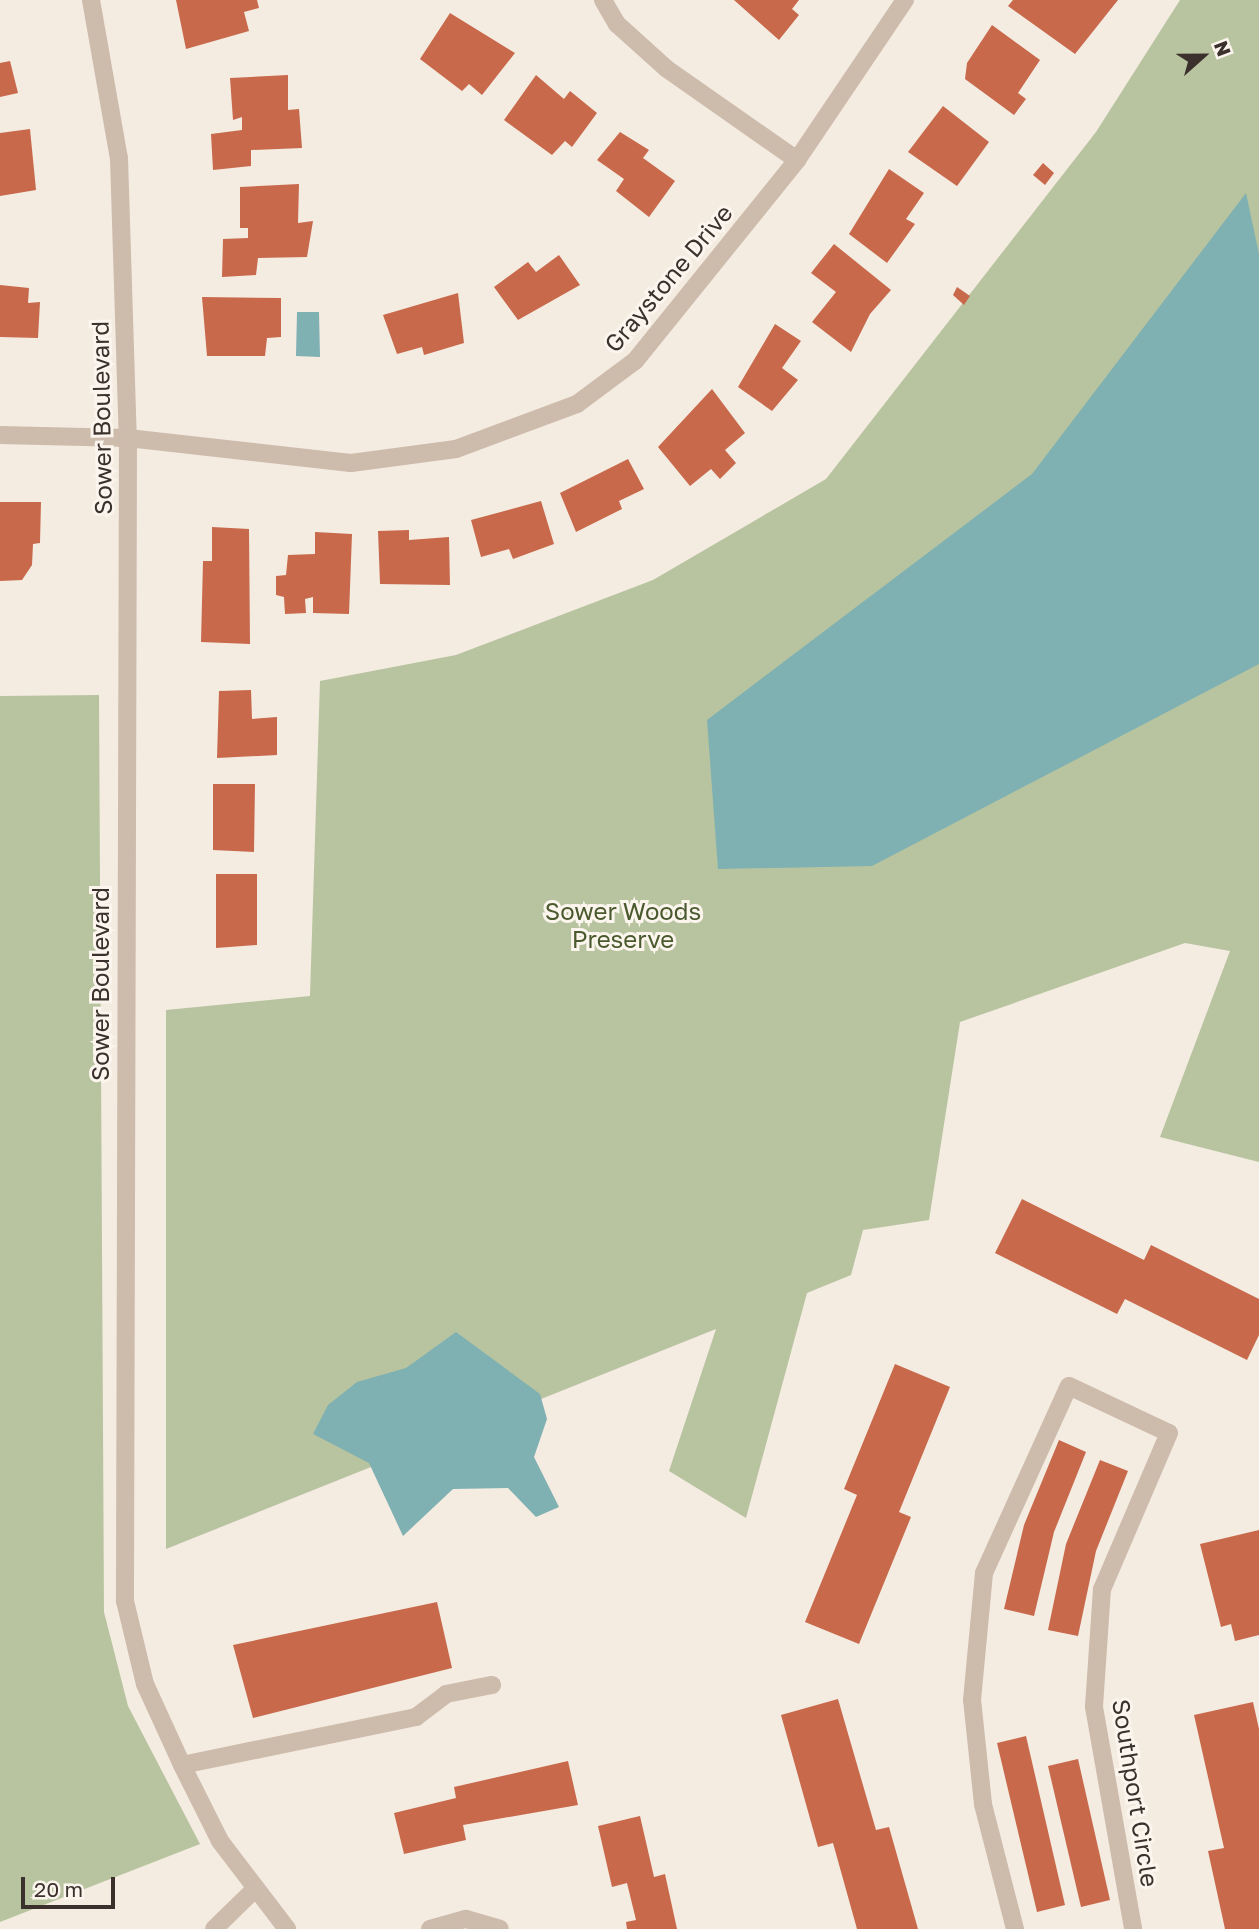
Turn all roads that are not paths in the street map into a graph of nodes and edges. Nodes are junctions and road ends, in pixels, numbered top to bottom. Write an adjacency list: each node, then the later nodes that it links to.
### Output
1 (91, 0): 6 (street, Sower Boulevard)
2 (603, 0): 4 (street)
3 (905, 0): 4 (street, Graystone Drive)
4 (797, 160): 6 (street, Graystone Drive)
5 (0, 435): 6 (street, Graystone Drive)
6 (128, 438): 8 (street, Sower Boulevard)
7 (492, 1685): 8 (street)
8 (182, 1765): 9 (street, Sower Boulevard)
9 (255, 1889): 10 (street); 11 (street, Sower Boulevard)
10 (214, 1929)
11 (287, 1929)
12 (430, 1929): 13 (street)
13 (500, 1929)
14 (1015, 1929): 15 (street, Southport Circle)
15 (1133, 1929)

